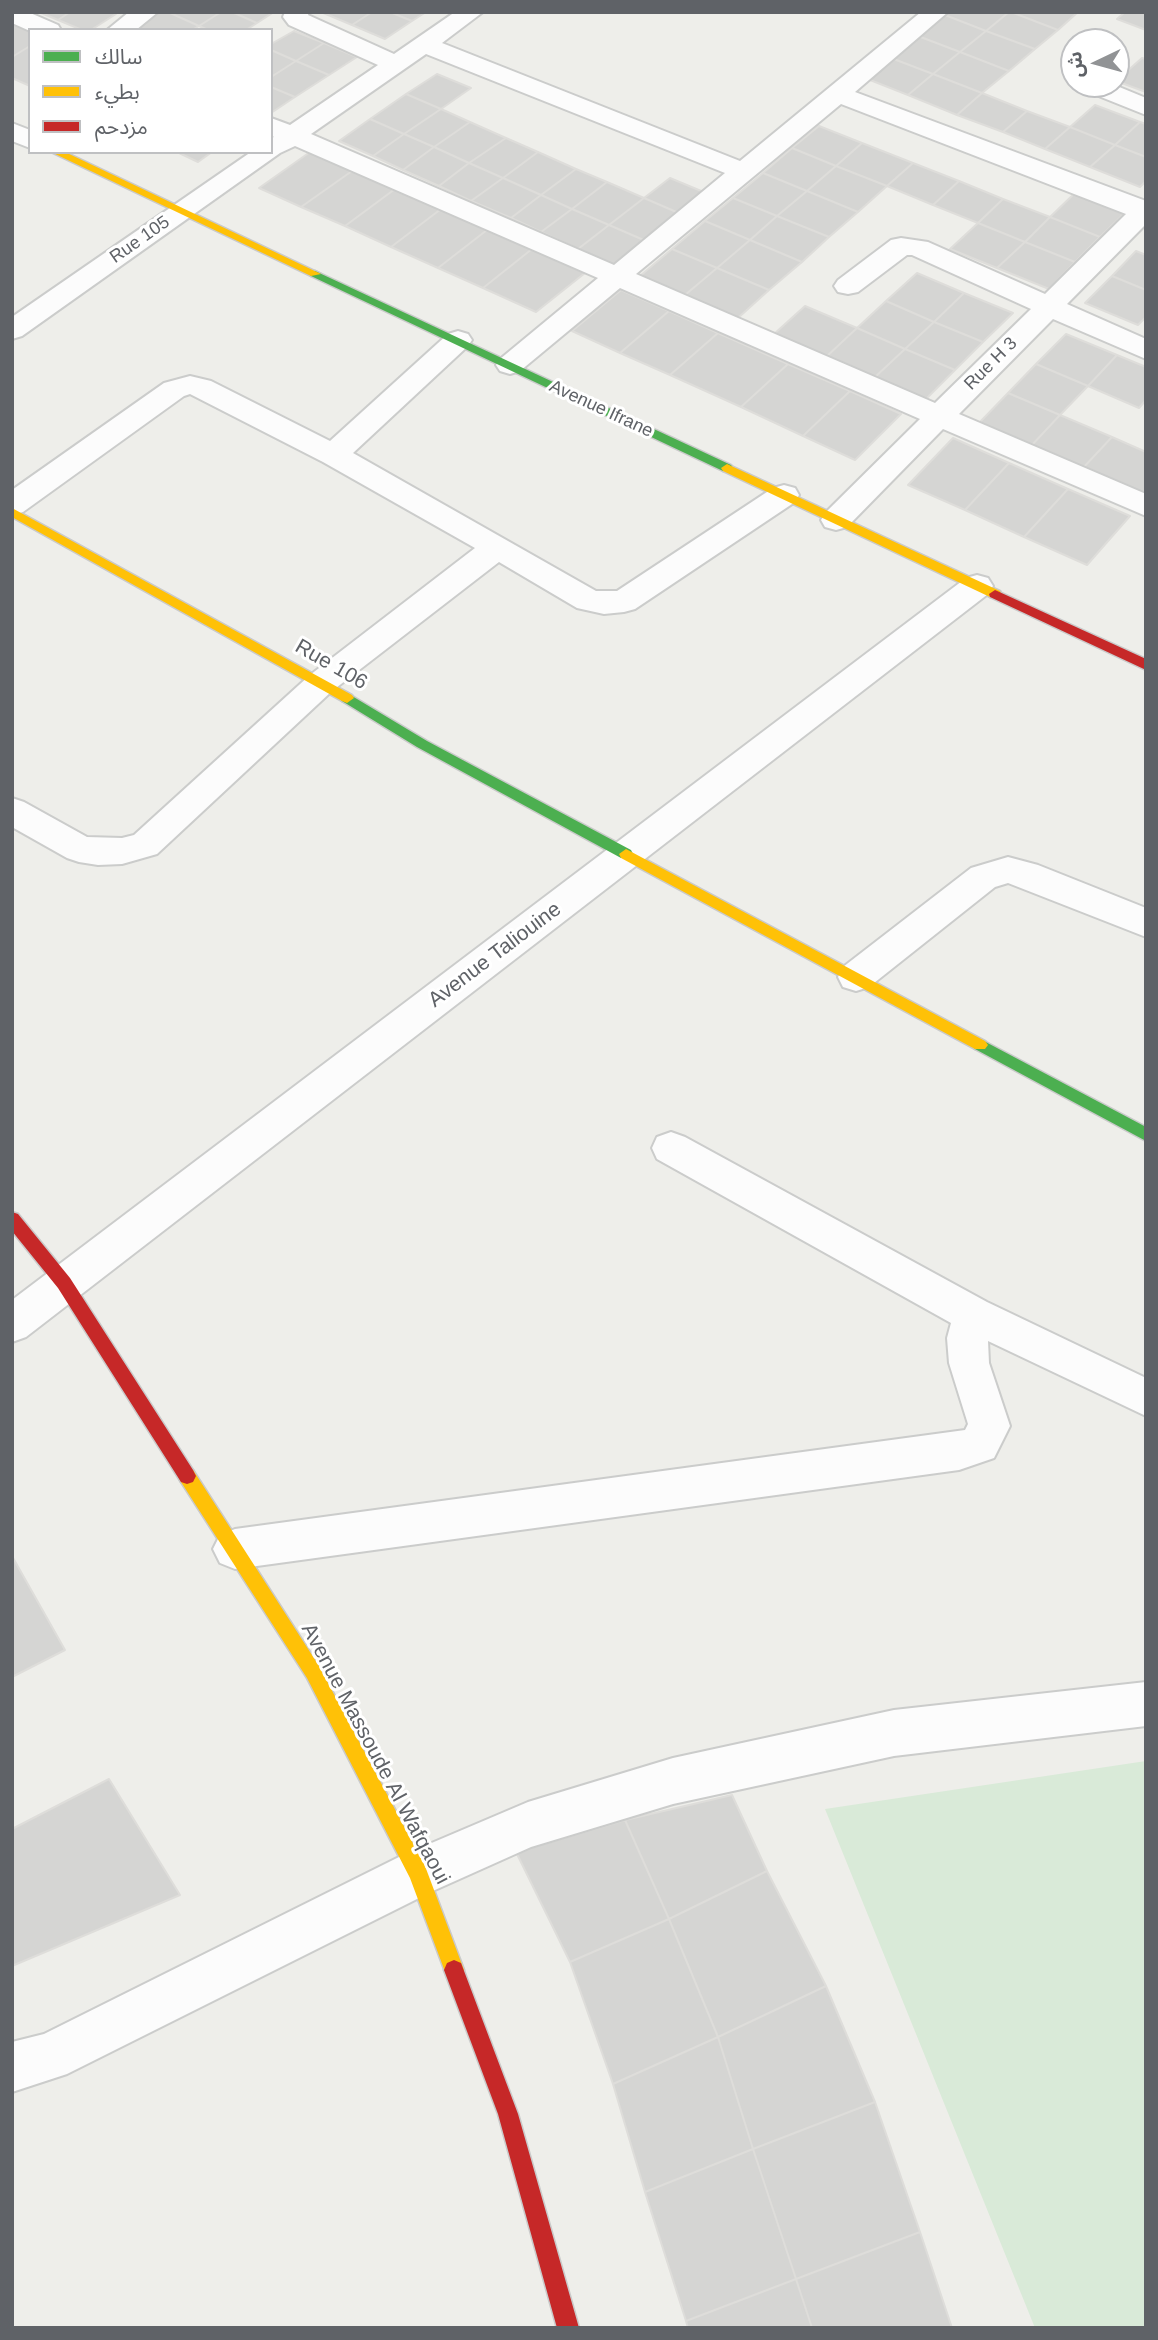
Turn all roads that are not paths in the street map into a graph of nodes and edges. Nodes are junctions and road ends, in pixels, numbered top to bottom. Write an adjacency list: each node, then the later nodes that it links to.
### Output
1 (146, 12): 7 (street)
2 (297, 12): 9 (street)
3 (471, 12): 8 (street, Rue 105)
4 (936, 12): 10 (street)
5 (12, 14): 6 (street)
6 (44, 28)
7 (122, 28)
8 (424, 45): 9 (street, Rue 105); 18 (street)
9 (397, 64): 15 (street, Rue 105)
10 (839, 94): 18 (street); 20 (street)
11 (1124, 98): 12 (street)
12 (1146, 107)
13 (12, 131): 14 (street)
14 (28, 139)
15 (276, 141): 21 (street)
16 (61, 154): 19 (street, Avenue Ifrane)
17 (258, 154): 19 (street, Rue 105)
18 (745, 172): 21 (street)
19 (181, 211): 24 (street, Rue 105); 25 (street, Avenue Ifrane)
20 (1145, 211): 23 (street, Rue H 3)
21 (618, 276): 27 (street); 28 (street)
22 (848, 286): 23 (street)
23 (1049, 307): 26 (street); 28 (street, Rue H 3)
24 (12, 330)
25 (458, 340): 27 (street, Avenue Ifrane); 29 (street)
26 (1146, 350)
27 (510, 365): 30 (street, Avenue Ifrane)
28 (939, 416): 32 (street); 34 (street, Rue H 3)
29 (333, 455): 31 (street); 35 (street)
30 (784, 495): 34 (street, Avenue Ifrane); 35 (street)
31 (12, 505)
32 (1146, 506)
33 (12, 512): 38 (street, Rue 106)
34 (836, 520): 36 (street, Avenue Ifrane)
35 (496, 547): 38 (street)
36 (977, 586): 37 (street, Avenue Ifrane); 40 (street, Avenue Taliouine)
37 (1146, 665)
38 (321, 683): 39 (street); 40 (street, Rue 106)
39 (12, 811)
40 (628, 854): 42 (street, Rue 106); 46 (street, Avenue Taliouine)
41 (1146, 923): 42 (street)
42 (856, 977): 43 (street, Rue 106)
43 (1146, 1135)
44 (671, 1148): 47 (street)
45 (12, 1219): 46 (street, Avenue Massoude Al Wafqaoui)
46 (64, 1283): 48 (street, Avenue Taliouine); 50 (street, Avenue Massoude Al Wafqaoui)
47 (974, 1315): 49 (street); 50 (street)
48 (12, 1324)
49 (1146, 1398)
50 (235, 1549): 52 (street, Avenue Massoude Al Wafqaoui)
51 (1146, 1704): 52 (street)
52 (418, 1873): 53 (street); 54 (street, Avenue Massoude Al Wafqaoui)
53 (12, 2067)
54 (568, 2328)

